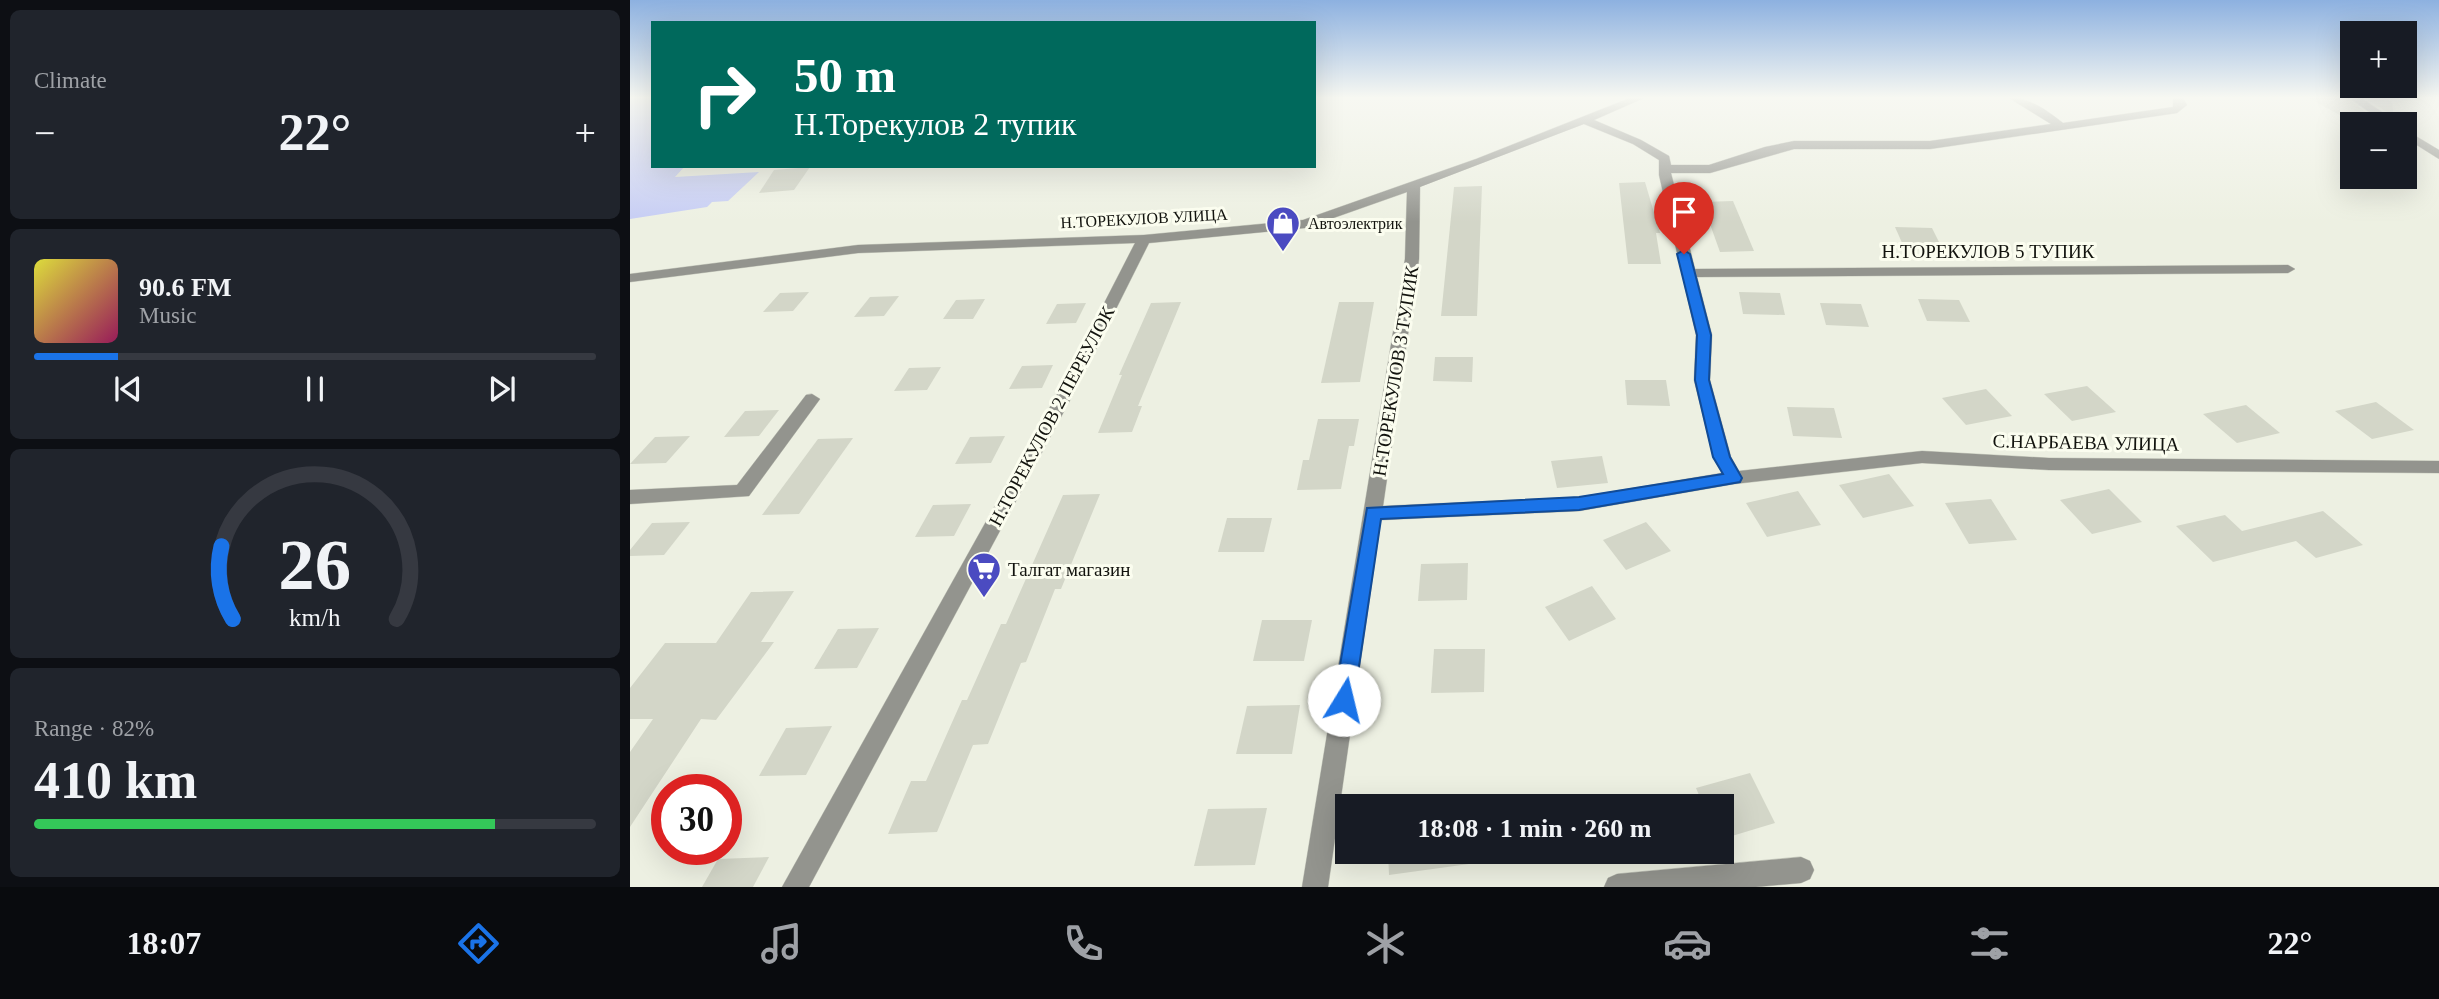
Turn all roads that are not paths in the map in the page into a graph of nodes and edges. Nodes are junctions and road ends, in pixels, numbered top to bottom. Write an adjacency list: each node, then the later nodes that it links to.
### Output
1 (1537, 139): 7 (street, Н.ТОРЕКУЛОВ УЛИЦА)
2 (1631, 139): 6 (street)
3 (1974, 139): 6 (street)
4 (2417, 141): 5 (street)
5 (2439, 155)
6 (1665, 169): 10 (street)
7 (1414, 186): 8 (street, Н.ТОРЕКУЛОВ УЛИЦА); 16 (street, Н.ТОРЕКУЛОВ 3 ТУПИК)
8 (1144, 239): 11 (street, Н.ТОРЕКУЛОВ УЛИЦА); 18 (street, Н.ТОРЕКУЛОВ 2 ПЕРЕУЛОК)
9 (2288, 269): 10 (street, Н.ТОРЕКУЛОВ 5 ТУПИК)
10 (1688, 273): 14 (street)
11 (630, 278)
12 (812, 398): 15 (street)
13 (2439, 467): 14 (street, С.НАРБАЕВА УЛИЦА)
14 (1734, 478): 16 (street, С.НАРБАЕВА УЛИЦА)
15 (630, 497)
16 (1373, 513): 19 (street, Н.ТОРЕКУЛОВ 3 ТУПИК)
17 (1801, 870): 20 (street)
18 (795, 887)
19 (1315, 887)
20 (1617, 887)

